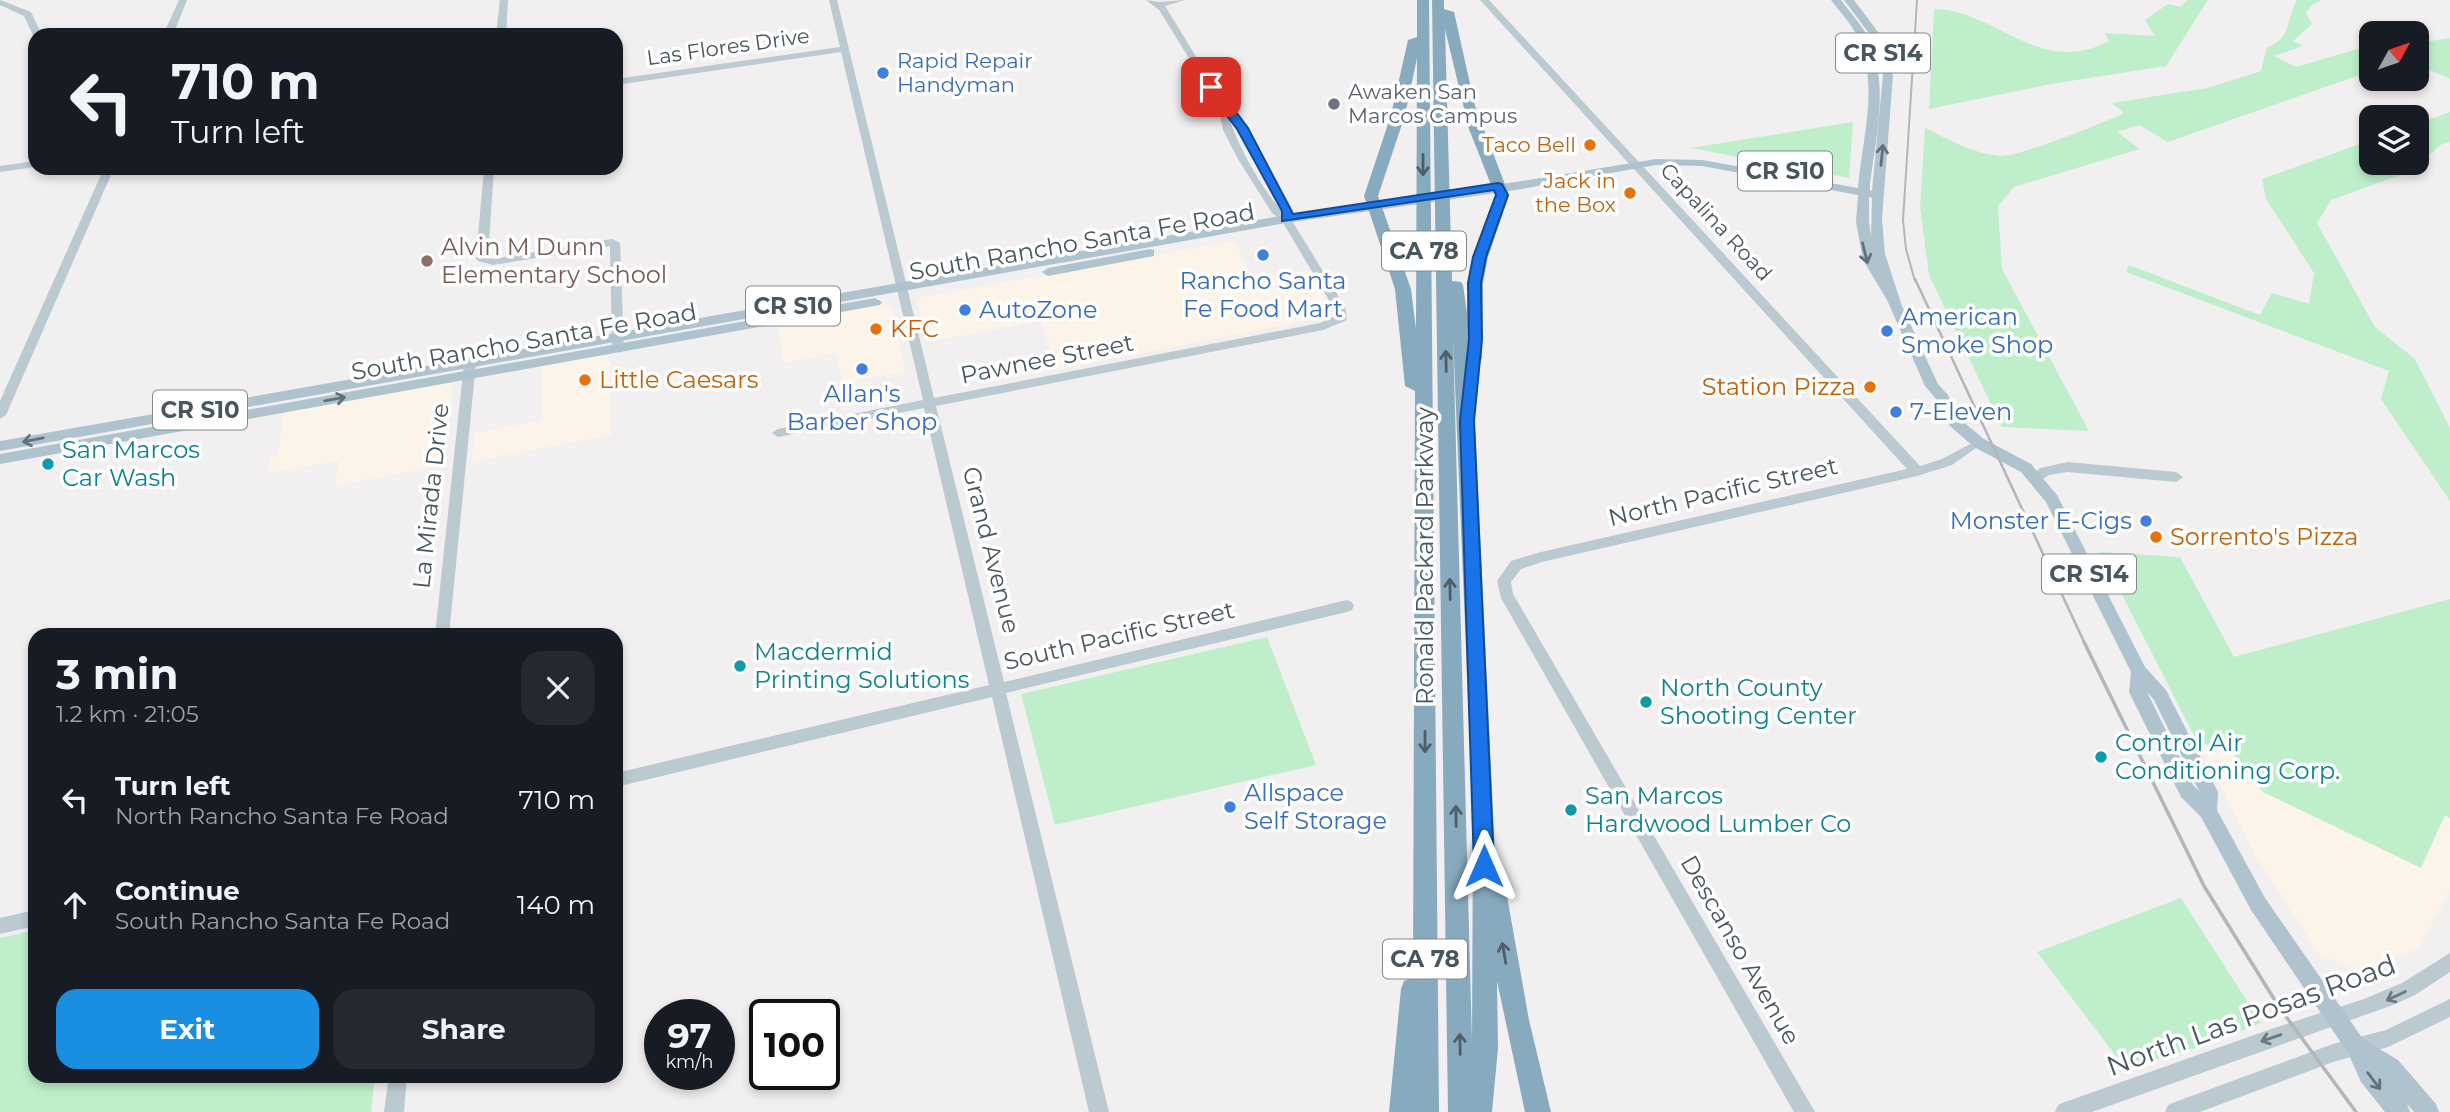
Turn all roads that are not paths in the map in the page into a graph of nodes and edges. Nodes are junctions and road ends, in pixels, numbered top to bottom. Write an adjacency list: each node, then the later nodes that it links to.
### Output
1 (183, 0): 15 (street)
2 (504, 0): 16 (street)
3 (833, 0): 17 (street, Grand Avenue)
4 (1181, 0): 12 (street)
5 (1423, 0): 13 (highway, Ronald Packard Parkway / CA 78)
6 (1438, 0): 27 (highway, Ronald Packard Parkway / CA 78)
7 (1445, 0): 24 (highway)
8 (1485, 0): 19 (street, Capalina Road)
9 (1836, 0): 25 (main road, CR S14)
10 (1849, 0): 25 (main road, CR S14, one-way to 10)
11 (0, 2): 14 (street)
12 (1154, 3): 28 (street)
13 (1423, 24): 26 (highway); 44 (highway, Ronald Packard Parkway / CA 78, one-way to 44)
14 (34, 28)
15 (171, 28)
16 (502, 28)
17 (845, 49): 18 (street, Las Flores Drive); 31 (street, Grand Avenue)
18 (623, 81)
19 (1632, 162): 24 (main road, CR S10); 25 (main road, CR S10); 42 (street, Capalina Road)
20 (28, 165): 21 (street)
21 (0, 169)
22 (106, 175): 36 (street)
23 (488, 175): 32 (street)
24 (1498, 186): 26 (main road, CR S10); 37 (highway)
25 (1871, 193): 34 (main road, CR S14)
26 (1375, 207): 28 (main road, South Rancho Santa Fe Road / CR S10); 44 (highway)
27 (1443, 209): 37 (highway); 68 (highway, Ronald Packard Parkway / CA 78, one-way to 27)
28 (1289, 224): 29 (main road, South Rancho Santa Fe Road / CR S10); 30 (main road, South Rancho Santa Fe Road / CR S10); 35 (street, Pawnee Street)
29 (1020, 266): 30 (main road); 31 (main road, South Rancho Santa Fe Road / CR S10)
30 (997, 280): 31 (main road, South Rancho Santa Fe Road / CR S10)
31 (903, 291): 32 (main road, South Rancho Santa Fe Road / CR S10); 35 (street, Grand Avenue)
32 (618, 343): 33 (main road, South Rancho Santa Fe Road / CR S10)
33 (469, 369): 39 (main road, South Rancho Santa Fe Road / CR S10, one-way to 39); 41 (main road, South Rancho Santa Fe Road / CR S10, one-way to 33); 48 (street, La Mirada Drive)
34 (1932, 387): 40 (main road, CR S14); 45 (main road, CR S14)
35 (929, 403): 38 (street, Pawnee Street); 50 (street, Grand Avenue)
36 (0, 415)
37 (1467, 421): 56 (highway)
38 (778, 433)
39 (0, 446)
40 (1970, 448): 42 (street, North Pacific Street); 45 (main road, CR S14)
41 (0, 459)
42 (1917, 471): 46 (street, North Pacific Street)
43 (2176, 477): 45 (street)
44 (1424, 478): 54 (highway, Ronald Packard Parkway / CA 78, one-way to 54)
45 (2034, 480): 49 (main road, CR S14)
46 (1507, 594): 71 (street, Descanso Avenue)
47 (1347, 606): 50 (street, South Pacific Street)
48 (443, 628)
49 (2139, 672): 51 (main road, CR S14); 52 (main road, CR S14)
50 (999, 690): 53 (street, South Pacific Street); 65 (street, Grand Avenue)
51 (2143, 702): 52 (main road); 55 (main road, CR S14)
52 (2190, 757): 55 (main road, CR S14)
53 (623, 778)
54 (1426, 807): 66 (highway); 67 (highway, Ronald Packard Parkway / CA 78)
55 (2208, 811): 61 (main road, CR S14)
56 (1484, 818): 69 (highway); 70 (highway, one-way to 56)
57 (28, 920): 58 (street)
58 (0, 926)
59 (2450, 961): 61 (street, North Las Posas Road, one-way to 61)
60 (2450, 1008): 62 (street)
61 (2336, 1018): 62 (main road, CR S14); 72 (street, North Las Posas Road, one-way to 72)
62 (2356, 1046): 73 (street); 74 (main road, CR S14, one-way to 74); 75 (main road, CR S14)
63 (397, 1083): 64 (street)
64 (394, 1112)
65 (1099, 1112)
66 (1402, 1112)
67 (1426, 1112)
68 (1461, 1112)
69 (1479, 1112)
70 (1538, 1112)
71 (1805, 1112)
72 (2065, 1112)
73 (2175, 1112)
74 (2399, 1112)
75 (2428, 1112)

